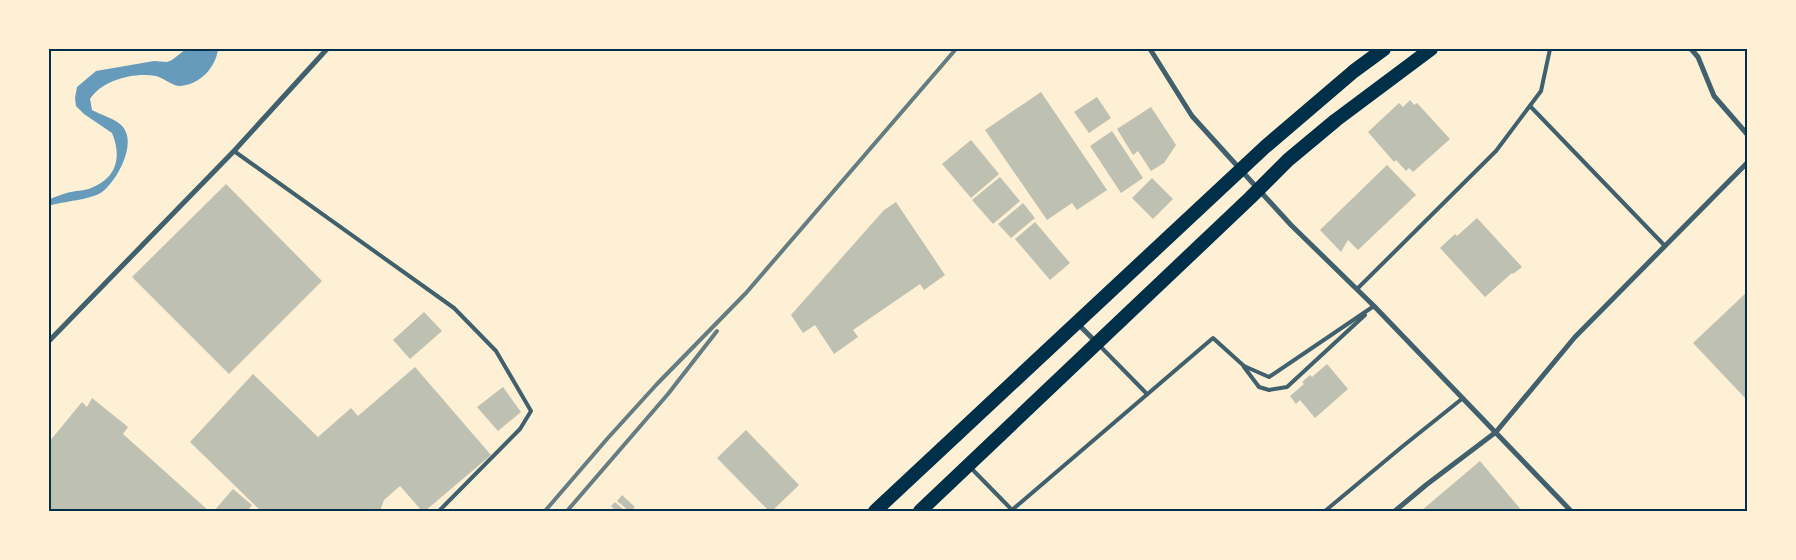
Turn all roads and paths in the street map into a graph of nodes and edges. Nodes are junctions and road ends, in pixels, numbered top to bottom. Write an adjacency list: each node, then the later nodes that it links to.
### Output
1 (327, 49): 9 (street)
2 (1150, 49): 11 (street)
3 (1384, 49): 11 (highway)
4 (1431, 49): 12 (highway)
5 (1550, 49): 7 (lane)
6 (1691, 49): 8 (street)
7 (1530, 106): 13 (lane); 14 (lane)
8 (1747, 134)
9 (234, 151): 17 (street); 24 (lane)
10 (1747, 164): 13 (street)
11 (1241, 169): 12 (street); 16 (highway)
12 (1259, 190): 14 (street); 18 (highway)
13 (1665, 246): 22 (street)
14 (1356, 290): 15 (street)
15 (1374, 306): 19 (lane); 19 (lane); 21 (street)
16 (1077, 323): 18 (street); 25 (highway)
17 (49, 341)
18 (1097, 343): 20 (lane); 23 (highway)
19 (1244, 366): 20 (lane)
20 (1147, 394): 27 (lane)
21 (1463, 398): 22 (street); 28 (lane)
22 (1496, 432): 29 (street); 30 (street)
23 (968, 466): 26 (highway); 27 (lane)
24 (439, 511)
25 (875, 511)
26 (920, 511)
27 (1012, 511)
28 (1325, 511)
29 (1395, 511)
30 (1571, 511)

